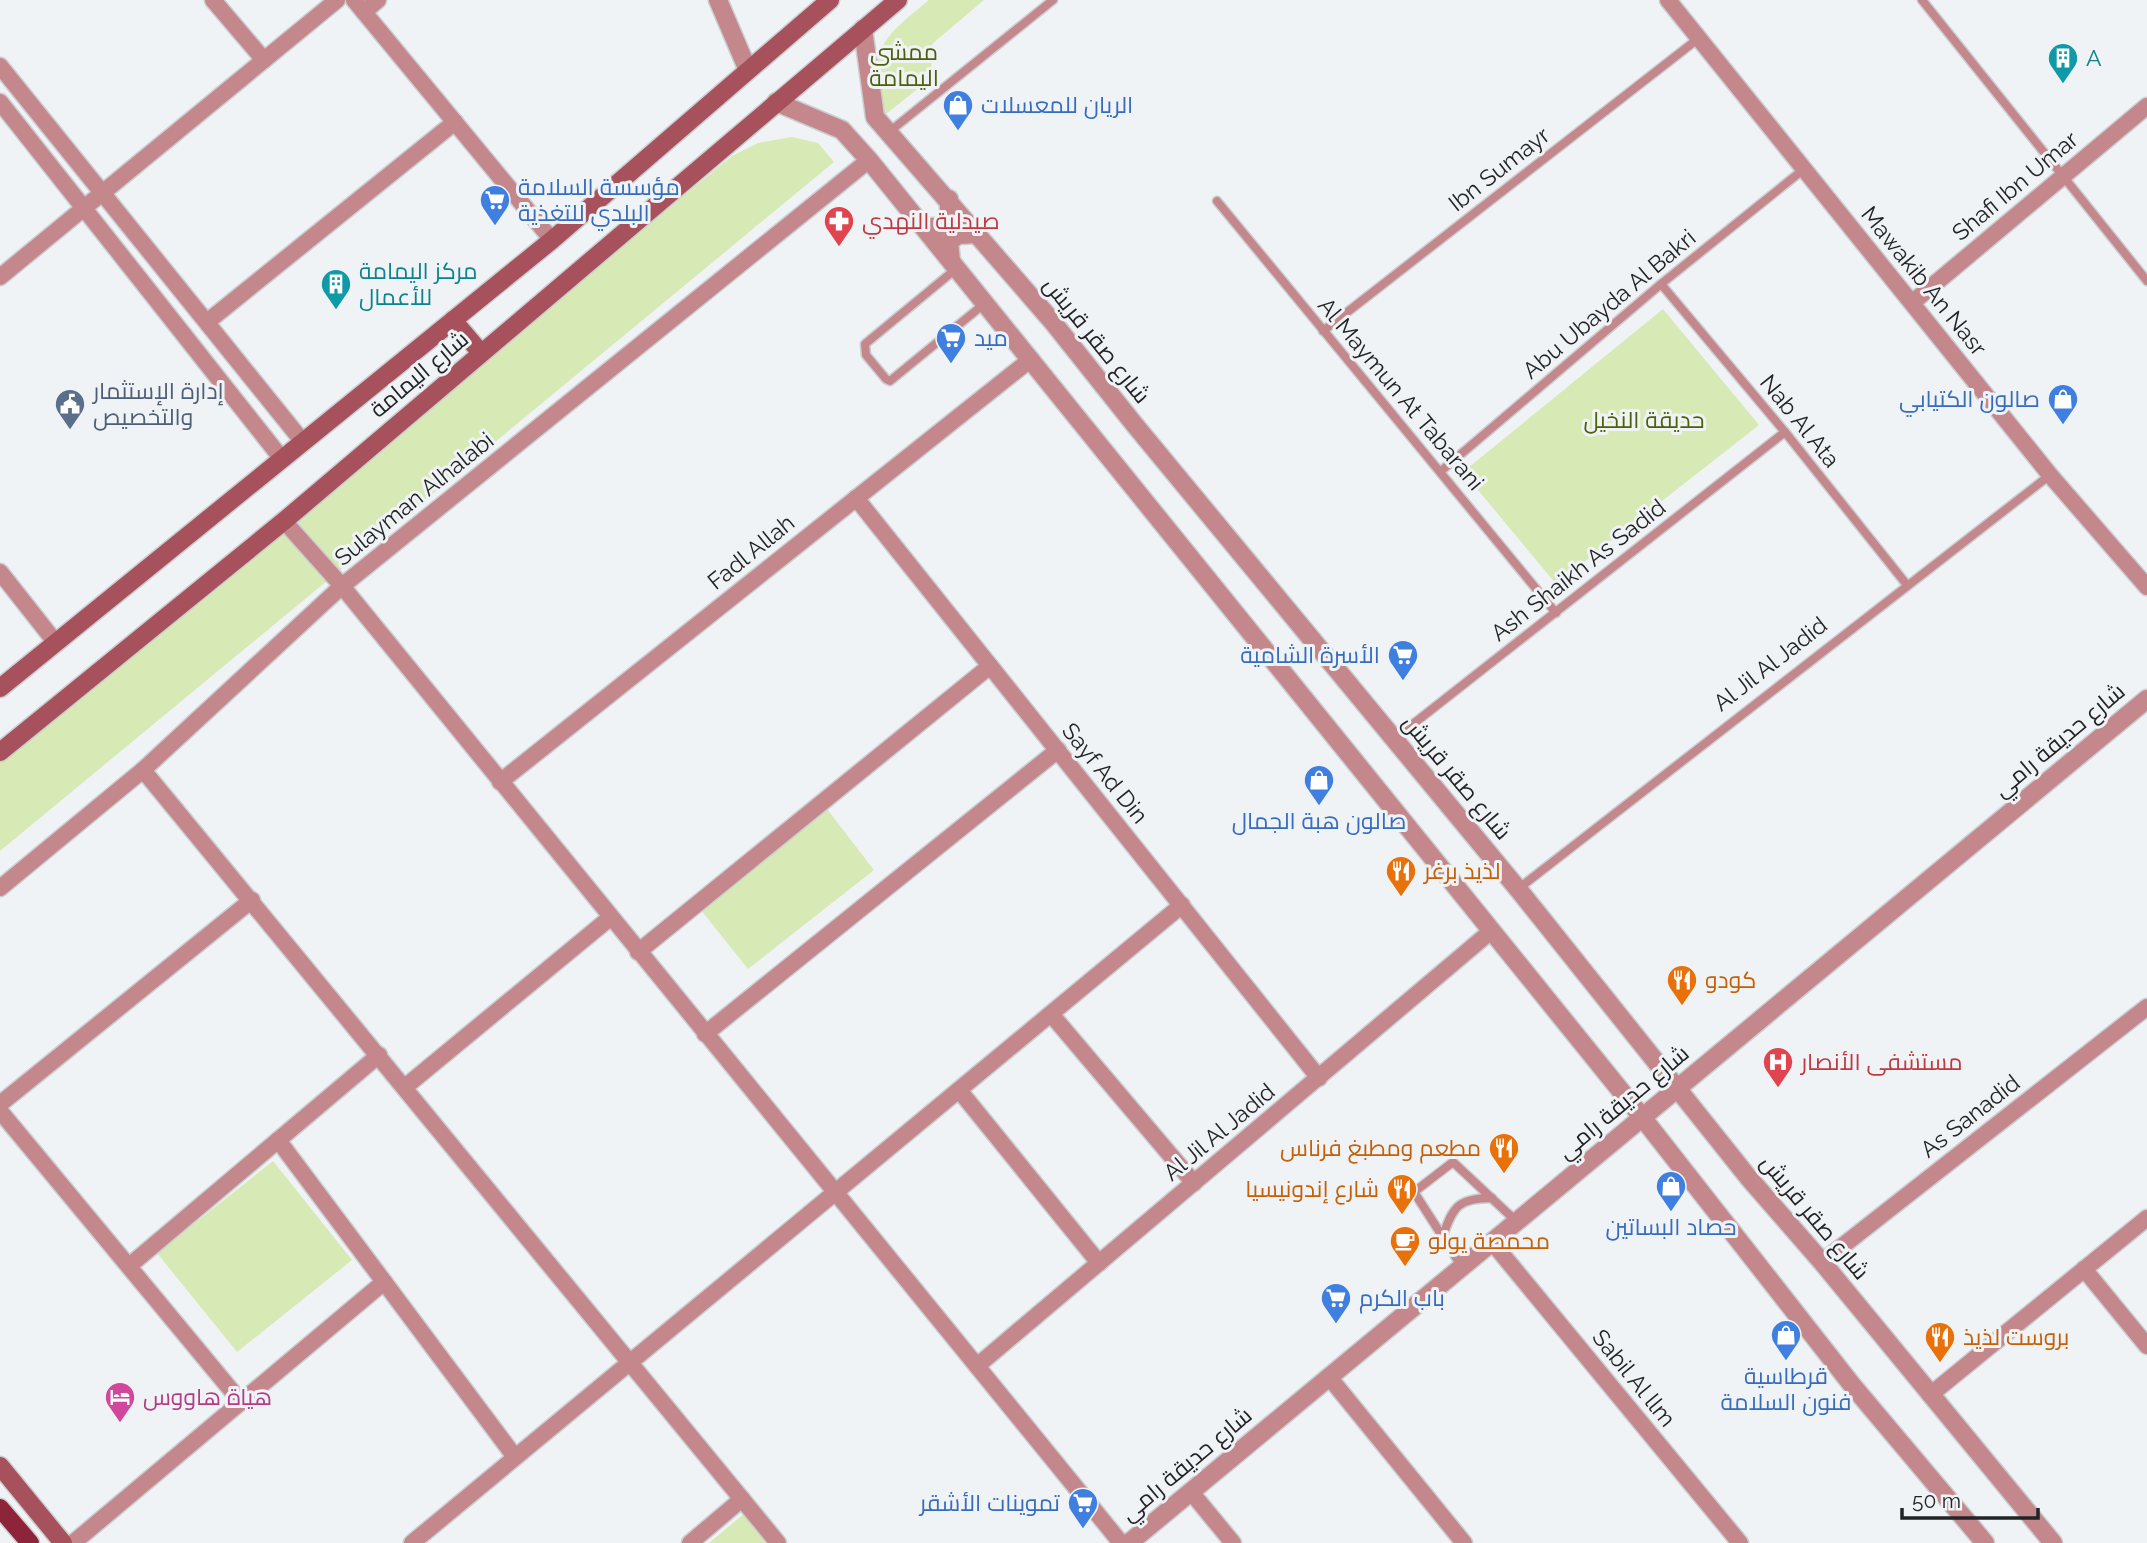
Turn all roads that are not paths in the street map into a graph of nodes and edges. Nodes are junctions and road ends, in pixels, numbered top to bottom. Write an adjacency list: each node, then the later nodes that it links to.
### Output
1 (213, 0): 13 (street)
2 (337, 0): 13 (street)
3 (378, 0): 10 (street)
4 (718, 0): 15 (street)
5 (898, 0): 11 (main road, شارع اليمامة)
6 (1053, 0): 20 (lane)
7 (1668, 0): 12 (street, Mawakib An Nasr)
8 (1922, 0): 23 (lane)
9 (822, 2): 15 (main road, شارع اليمامة)
10 (359, 6): 19 (street)
11 (863, 29): 17 (main road, شارع اليمامة); 20 (street, شارع صقر قريش)
12 (1699, 38): 22 (street, Mawakib An Nasr); 39 (lane, Ibn Sumayr)
13 (264, 60): 24 (street)
14 (0, 66): 24 (street)
15 (747, 68): 30 (main road, شارع اليمامة)
16 (0, 102): 27 (street)
17 (776, 102): 21 (street); 40 (main road, شارع اليمامة)
18 (2147, 106): 23 (street, Shafi Ibn Umar)
19 (455, 122): 30 (street); 38 (street)
20 (889, 133): 25 (street, شارع صقر قريش)
21 (869, 160): 28 (street); 51 (street, Sulayman Alhalabi)
22 (1804, 169): 34 (lane, Abu Ubayda Al Bakri); 35 (street, Mawakib An Nasr)
23 (2063, 175): 33 (lane); 35 (street, Shafi Ibn Umar)
24 (102, 192): 27 (street); 38 (street)
25 (948, 199): 28 (street); 29 (street, شارع صقر قريش)
26 (1217, 201): 39 (lane, Al Maymun At Tabarani)
27 (85, 207): 32 (street); 44 (street)
28 (924, 227): 31 (street)
29 (978, 234): 31 (street); 58 (street, شارع صقر قريش)
30 (552, 240): 37 (main road, شارع اليمامة)
31 (954, 264): 36 (street); 36 (lane)
32 (0, 277)
33 (2147, 281)
34 (1661, 284): 42 (lane, Nab Al Ata); 45 (lane, Abu Ubayda Al Bakri)
35 (1913, 302): 46 (street, Mawakib An Nasr)
36 (985, 303): 41 (street)
37 (453, 320): 40 (main road); 43 (main road, شارع اليمامة)
38 (207, 322): 43 (street)
39 (1324, 331): 45 (lane, Al Maymun At Tabarani)
40 (481, 353): 48 (main road, شارع اليمامة)
41 (1031, 359): 47 (street, Fadl Allah); 68 (street)
42 (1785, 432): 50 (lane, Nab Al Ata); 53 (lane, Ash Shaikh As Sadid)
43 (303, 442): 44 (main road, شارع اليمامة)
44 (282, 459): 54 (main road, شارع اليمامة)
45 (1441, 471): 53 (lane, Al Maymun At Tabarani)
46 (2050, 475): 50 (lane, Al Jil Al Jadid); 52 (street, Mawakib An Nasr)
47 (856, 498): 55 (street, Sayf Ad Din); 62 (street, Fadl Allah)
48 (284, 520): 51 (street); 60 (main road, شارع اليمامة)
49 (0, 572): 54 (street)
50 (1907, 585): 64 (lane, Al Jil Al Jadid)
51 (342, 586): 61 (street, Sulayman Alhalabi); 62 (street)
52 (2147, 587)
53 (1556, 612): 58 (lane, Ash Shaikh As Sadid)
54 (56, 643): 56 (main road, شارع اليمامة)
55 (990, 666): 59 (street, Sayf Ad Din); 69 (street)
56 (0, 688)
57 (2147, 699): 76 (street, شارع حديقة رامي)
58 (1394, 739): 64 (street, شارع صقر قريش)
59 (1058, 750): 66 (street, Sayf Ad Din); 72 (street)
60 (0, 752)
61 (143, 770): 63 (street, Sulayman Alhalabi); 65 (street)
62 (500, 782): 67 (street)
63 (0, 888)
64 (1518, 889): 76 (street, شارع صقر قريش)
65 (252, 900): 73 (street); 78 (street)
66 (1182, 905): 71 (street); 74 (street, Sayf Ad Din)
67 (611, 917): 69 (street); 75 (street)
68 (1490, 932): 74 (street, Al Jil Al Jadid); 80 (street)
69 (638, 952): 72 (street)
70 (2147, 1007): 89 (street, As Sanadid)
71 (1051, 1014): 77 (street); 82 (street)
72 (705, 1034): 83 (street)
73 (379, 1055): 75 (street); 81 (street)
74 (1319, 1078): 82 (street, Al Jil Al Jadid)
75 (405, 1087): 96 (street)
76 (1676, 1089): 80 (street, شارع حديقة رامي); 89 (street, شارع صقر قريش)
77 (959, 1090): 83 (street); 90 (street)
78 (0, 1104)
79 (0, 1111): 91 (street)
80 (1642, 1117): 86 (street, شارع حديقة رامي); 117 (street)
81 (278, 1140): 91 (street); 94 (street)
82 (1194, 1183): 90 (street, Al Jil Al Jadid)
83 (835, 1193): 96 (street); 97 (street)
84 (1492, 1198): 86 (lane); 87 (lane); 87 (lane)
85 (2147, 1217): 93 (street)
86 (1517, 1221): 88 (street, شارع حديقة رامي)
87 (1443, 1236): 92 (lane)
88 (1492, 1242): 92 (street, شارع حديقة رامي); 116 (street, Sabil Al llm)
89 (1822, 1262): 99 (street, شارع صقر قريش)
90 (1099, 1263): 97 (street, Al Jil Al Jadid)
91 (129, 1266): 100 (street)
92 (1462, 1267): 98 (street, شارع حديقة رامي)
93 (2084, 1269): 95 (street); 99 (street)
94 (384, 1282): 100 (street); 101 (street)
95 (2147, 1346)
96 (631, 1362): 101 (street); 104 (street)
97 (977, 1366): 113 (street)
98 (1329, 1377): 103 (street, شارع حديقة رامي); 106 (street)
99 (1930, 1395): 118 (street, شارع صقر قريش)
100 (241, 1402): 109 (street)
101 (515, 1457): 110 (street)
102 (0, 1466): 108 (main road)
103 (1191, 1492): 114 (street, شارع حديقة رامي); 115 (street)
104 (742, 1499): 111 (street); 112 (street)
105 (0, 1508): 107 (main road)
106 (1462, 1542)
107 (30, 1543)
108 (63, 1543)
109 (73, 1543)
110 (412, 1543)
111 (690, 1543)
112 (778, 1543)
113 (1121, 1543)
114 (1129, 1543)
115 (1233, 1543)
116 (1740, 1543)
117 (1985, 1543)
118 (2053, 1543)

